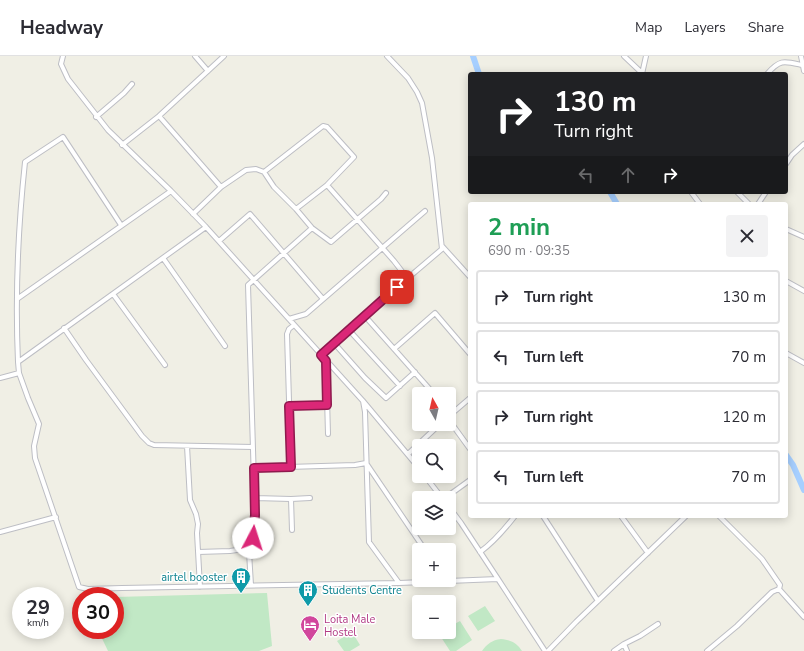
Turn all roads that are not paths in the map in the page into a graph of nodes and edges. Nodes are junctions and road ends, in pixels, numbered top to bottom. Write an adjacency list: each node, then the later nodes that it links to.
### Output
1 (63, 56): 15 (street)
2 (195, 56): 8 (street)
3 (224, 56): 8 (street)
4 (387, 56): 36 (street)
5 (624, 56): 10 (street)
6 (646, 56): 11 (street)
7 (802, 60): 9 (street); 12 (street)
8 (208, 71): 14 (street)
9 (804, 71)
10 (640, 72)
11 (642, 72)
12 (768, 72)
13 (132, 84): 15 (street)
14 (159, 116): 17 (street); 21 (street)
15 (96, 117): 17 (street)
16 (804, 144): 18 (street)
17 (122, 145): 22 (street)
18 (788, 161)
19 (264, 172): 20 (street); 21 (street); 26 (street)
20 (327, 185): 26 (street); 29 (street)
21 (222, 187): 28 (street)
22 (171, 191): 28 (street); 30 (street)
23 (386, 193): 29 (street)
24 (739, 194): 25 (street)
25 (747, 202)
26 (296, 209): 32 (street)
27 (425, 211): 37 (street)
28 (193, 214): 31 (street)
29 (358, 220): 32 (street); 37 (street)
30 (121, 225): 46 (street); 46 (street)
31 (206, 227): 35 (street); 39 (street)
32 (312, 228): 38 (street)
33 (788, 230): 34 (street)
34 (804, 237)
35 (219, 242): 38 (street); 42 (street)
36 (442, 246): 40 (street); 41 (street)
37 (382, 248): 41 (street); 47 (street)
38 (284, 253): 42 (street); 47 (street)
39 (163, 258): 45 (street); 54 (street)
40 (468, 275)
41 (407, 278): 48 (street)
42 (253, 280): 49 (street); 78 (street)
43 (788, 282): 44 (street)
44 (804, 291)
45 (113, 294): 51 (street); 62 (street)
46 (17, 299): 60 (street)
47 (324, 299): 49 (street)
48 (364, 315): 52 (street); 55 (street)
49 (289, 319): 50 (street)
50 (294, 325): 58 (street); 71 (street)
51 (64, 328): 60 (street); 76 (street)
52 (348, 329): 53 (street); 66 (street)
53 (334, 343): 58 (street); 66 (street)
54 (226, 346)
55 (394, 349): 56 (street); 63 (street)
56 (468, 352)
57 (788, 354): 61 (street)
58 (321, 355): 59 (street)
59 (326, 361): 69 (street); 70 (street)
60 (18, 362): 64 (street)
61 (804, 363)
62 (165, 366)
63 (415, 372): 66 (street); 67 (street)
64 (19, 373): 65 (street); 91 (street)
65 (0, 378)
66 (400, 386)
67 (428, 387)
68 (468, 400): 72 (street)
69 (363, 401): 79 (street); 81 (street)
70 (327, 405): 71 (street); 75 (street)
71 (289, 406): 82 (street)
72 (456, 410)
73 (456, 430): 77 (street)
74 (433, 431): 79 (street)
75 (328, 434)
76 (187, 446): 78 (street); 102 (street)
77 (468, 446)
78 (253, 447): 83 (street)
79 (408, 454): 80 (street)
80 (412, 459)
81 (366, 463): 82 (street); 100 (street); 108 (street)
82 (291, 467): 83 (street)
83 (254, 468): 88 (street)
84 (468, 481): 87 (street)
85 (430, 483): 86 (street)
86 (437, 491)
87 (455, 491)
88 (255, 498): 90 (street); 101 (street)
89 (310, 498): 90 (street)
90 (292, 499): 98 (street)
91 (56, 517): 99 (street); 110 (street)
92 (456, 517): 103 (street)
93 (513, 518): 103 (street)
94 (544, 518): 112 (street)
95 (622, 518): 104 (street)
96 (684, 518): 104 (street)
97 (721, 518): 111 (street)
98 (292, 530)
99 (0, 532)
100 (420, 543)
101 (250, 548): 102 (street); 109 (street)
102 (198, 552): 110 (street)
103 (480, 552): 105 (street)
104 (648, 553): 112 (street)
105 (498, 579): 106 (street); 116 (street)
106 (456, 580)
107 (412, 581): 108 (street)
108 (399, 582): 109 (street)
109 (251, 585): 110 (street)
110 (200, 586)
111 (779, 588): 113 (street); 119 (street)
112 (598, 601): 116 (street)
113 (804, 617)
114 (658, 624): 115 (street)
115 (624, 644): 117 (street); 118 (street)
116 (547, 651)
117 (614, 651)
118 (627, 651)
119 (707, 651)

